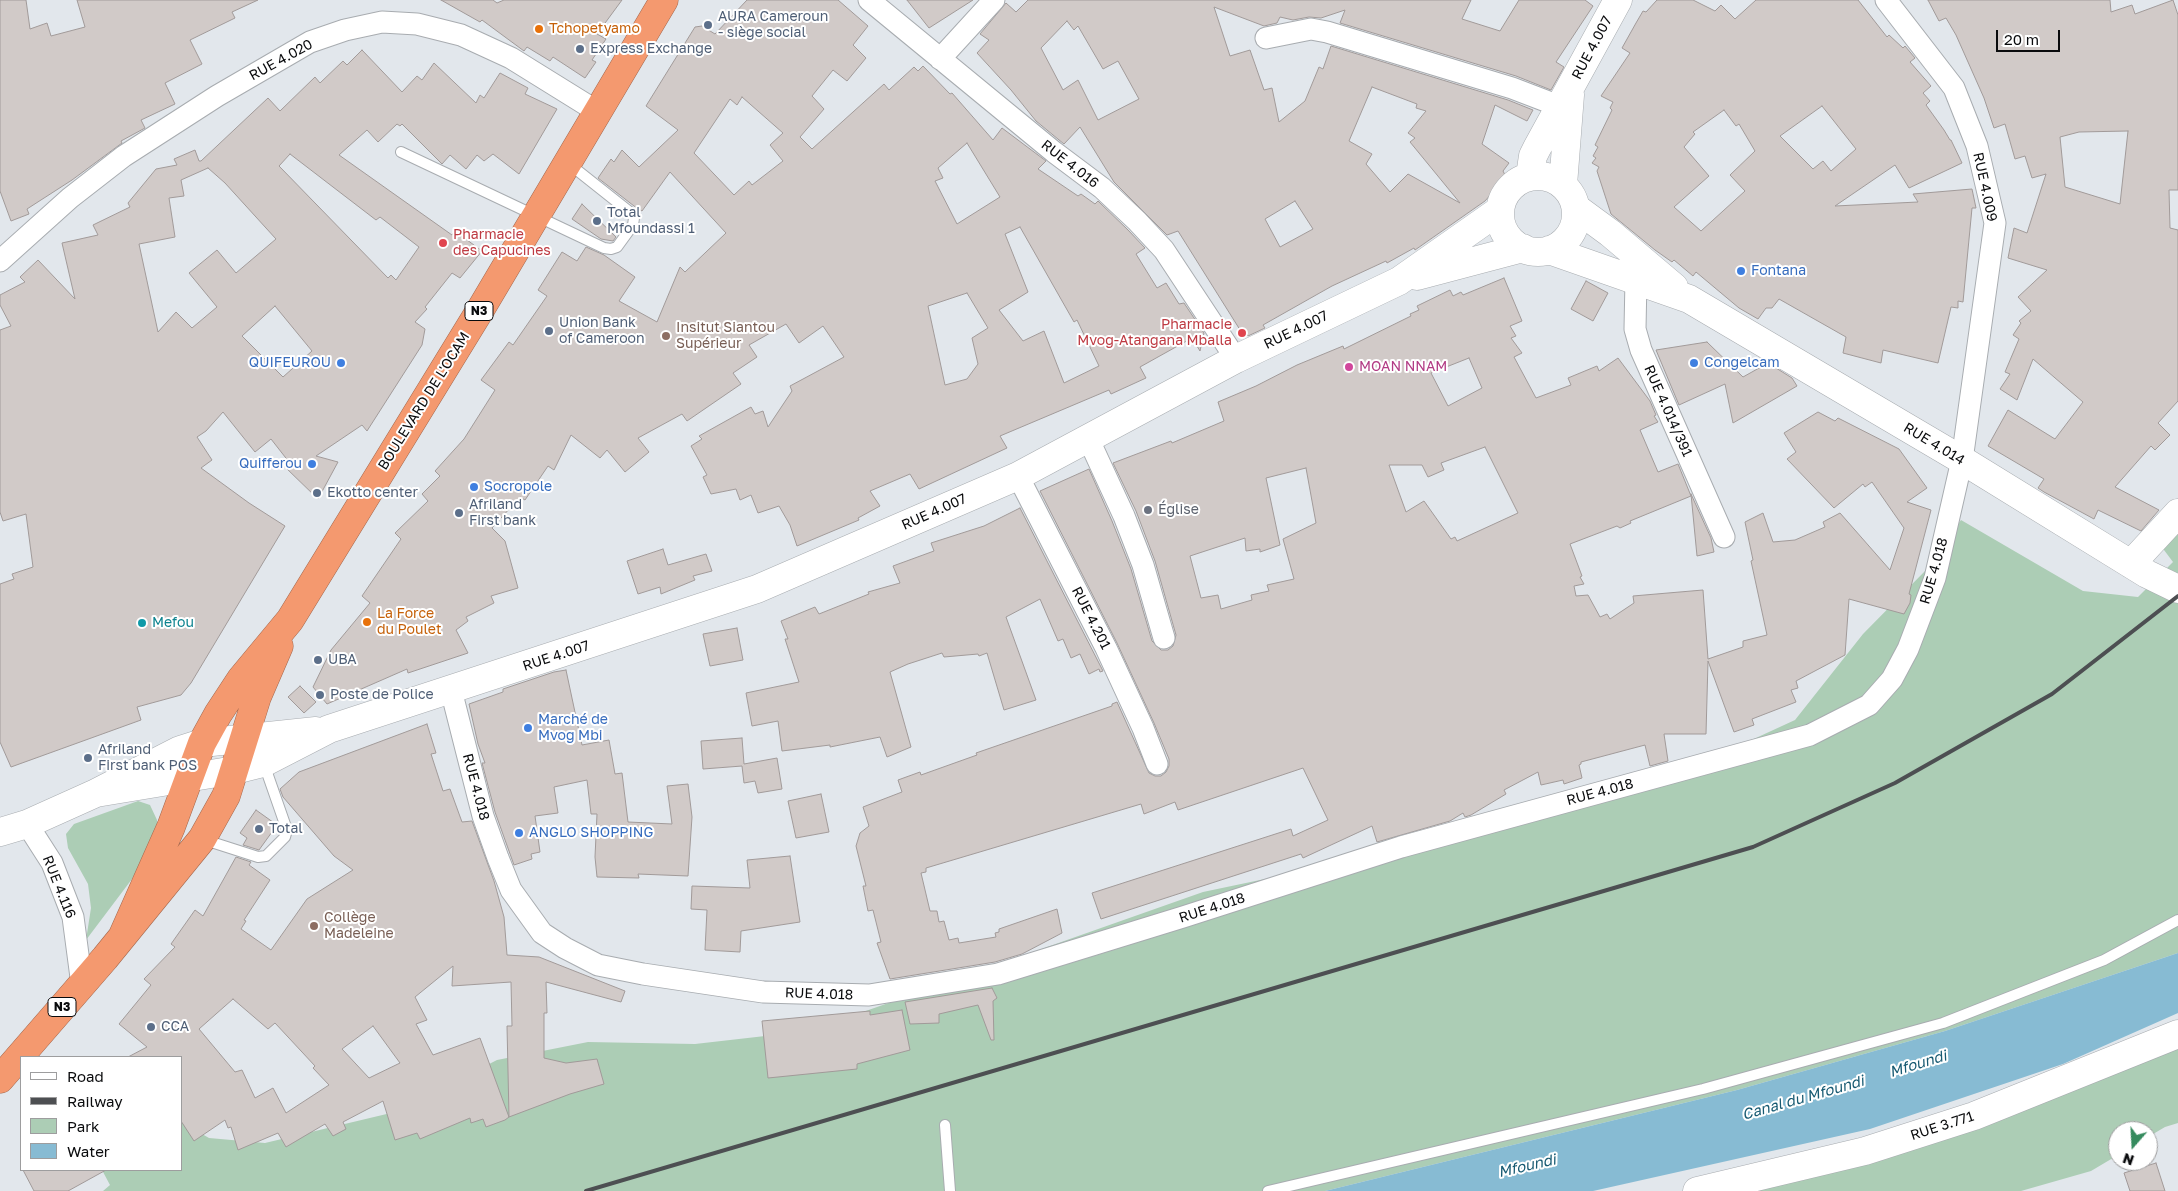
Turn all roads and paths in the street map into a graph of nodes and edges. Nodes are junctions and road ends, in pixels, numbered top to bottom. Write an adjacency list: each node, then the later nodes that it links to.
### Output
1 (664, 0): 9 (highway, BOULEVARD DE L'OCAM / N3)
2 (869, 0): 7 (street, RUE 4.016)
3 (994, 0): 7 (street)
4 (1618, 0): 8 (main road, RUE 4.007)
5 (1886, 0): 24 (street, RUE 4.009)
6 (1266, 38): 8 (street)
7 (940, 59): 22 (street, RUE 4.016)
8 (1564, 97): 12 (main road, RUE 4.007); 13 (main road)
9 (598, 112): 11 (highway, BOULEVARD DE L'OCAM / N3); 18 (street, RUE 4.020)
10 (401, 152): 15 (lane)
11 (568, 162): 15 (highway, BOULEVARD DE L'OCAM / N3); 15 (lane)
12 (1530, 176): 13 (main road); 14 (main road)
13 (1570, 197): 17 (main road); 21 (main road)
14 (1500, 210): 16 (main road); 20 (main road, RUE 4.007)
15 (537, 215): 30 (highway, BOULEVARD DE L'OCAM / N3)
16 (1523, 248): 17 (main road); 20 (main road)
17 (1549, 250): 19 (main road)
18 (0, 261)
19 (1636, 279): 21 (main road); 27 (street, RUE 4.014/391)
20 (1399, 281): 22 (main road, RUE 4.007)
21 (1689, 299): 24 (main road, RUE 4.014)
22 (1236, 359): 23 (main road, RUE 4.007)
23 (1088, 438): 25 (main road, RUE 4.007); 31 (street)
24 (1962, 460): 28 (main road, RUE 4.014); 32 (street, RUE 4.018)
25 (1018, 476): 32 (main road, RUE 4.007); 37 (street, RUE 4.201)
26 (2178, 513): 28 (main road)
27 (1724, 538)
28 (2139, 569): 29 (main road, RUE 4.014)
29 (2178, 589)
30 (290, 620): 34 (highway, BOULEVARD DE L'OCAM / N3); 35 (highway, BOULEVARD DE L'OCAM / N3)
31 (1164, 638)
32 (451, 690): 33 (main road, RUE 4.007)
33 (329, 730): 34 (main road, RUE 4.007); 36 (main road, RUE 4.007)
34 (245, 738): 35 (main road, RUE 4.007); 38 (highway, N3)
35 (202, 744): 39 (highway, N3); 40 (main road, RUE 4.007)
36 (263, 763): 38 (main road, RUE 4.007); 43 (lane)
37 (1157, 764)
38 (235, 770): 39 (main road, RUE 4.007); 43 (highway, N3)
39 (186, 785): 40 (main road, RUE 4.007); 45 (highway, N3)
40 (96, 793): 41 (main road)
41 (27, 824): 42 (main road); 46 (street, RUE 4.116)
42 (0, 832)
43 (202, 839): 45 (highway, N3)
44 (2178, 920): 53 (lane)
45 (123, 935): 46 (highway, N3)
46 (82, 984): 48 (highway, N3)
47 (2178, 1034): 54 (main road, RUE 3.771)
48 (20, 1056)
49 (20, 1057): 50 (highway, N3)
50 (0, 1080)
51 (945, 1125): 52 (lane)
52 (950, 1191)
53 (1268, 1191)
54 (1697, 1191)

